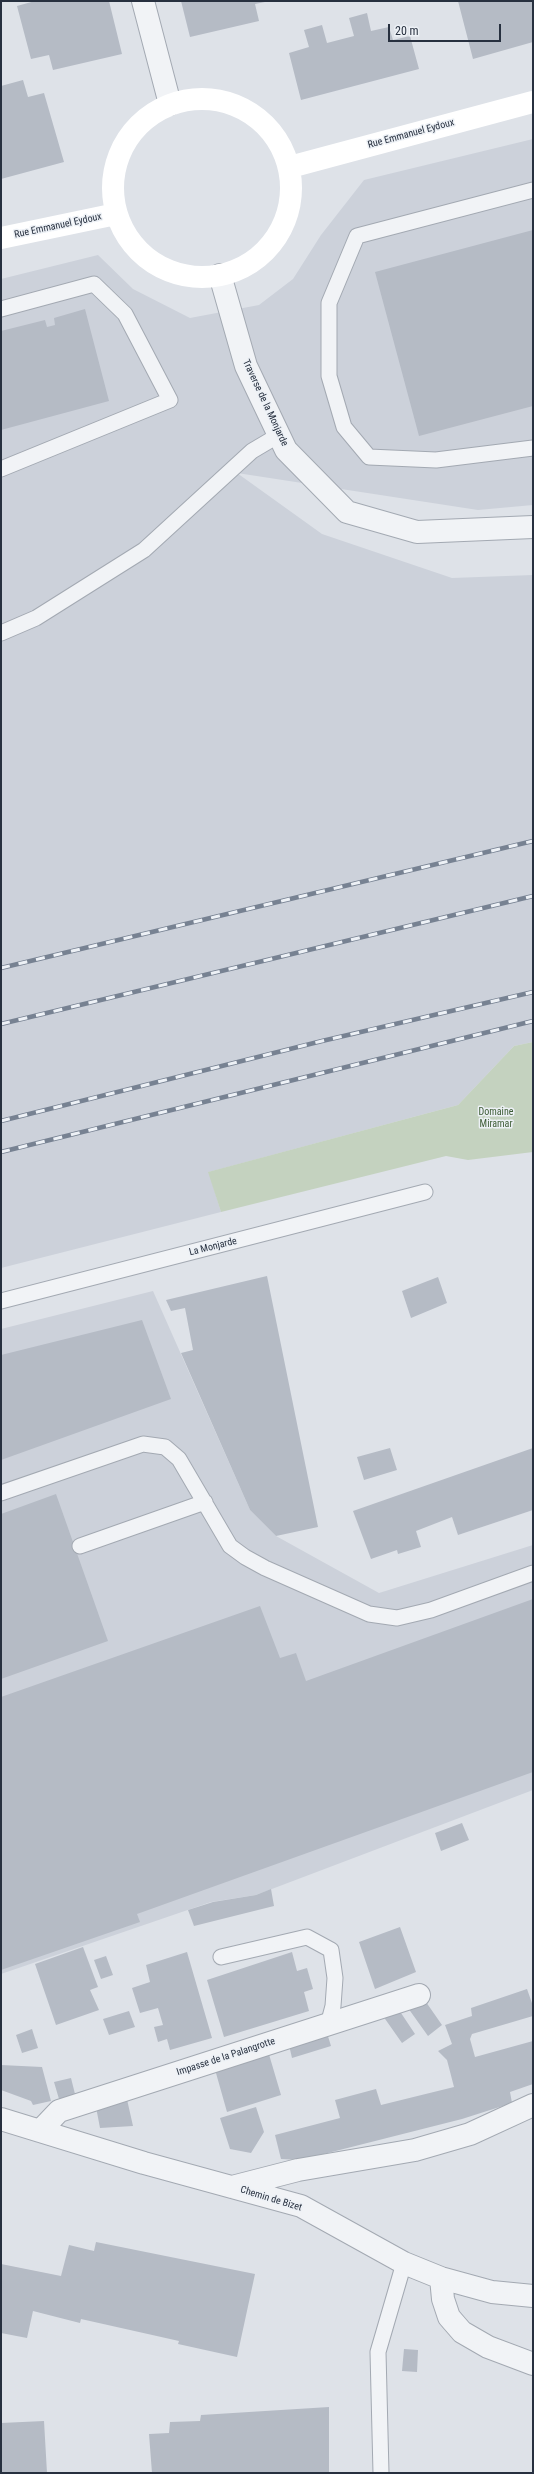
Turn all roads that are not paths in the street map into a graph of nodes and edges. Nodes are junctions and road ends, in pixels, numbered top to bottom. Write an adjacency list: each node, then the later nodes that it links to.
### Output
1 (143, 1): 3 (street)
2 (533, 102): 4 (street, Rue Emmanuel Eydoux)
3 (170, 104): 4 (street); 6 (street)
4 (290, 167): 8 (street)
5 (533, 190): 11 (lane)
6 (116, 214): 7 (street, Rue Emmanuel Eydoux); 8 (street)
7 (1, 238)
8 (220, 275): 10 (street, Traverse de la Monjarde)
9 (1, 309): 12 (lane)
10 (279, 435): 13 (street, Traverse de la Monjarde); 14 (lane)
11 (533, 448)
12 (1, 469)
13 (533, 527)
14 (1, 633)
15 (425, 1192): 16 (lane, La Monjarde)
16 (1, 1301)
17 (1, 1493): 18 (lane)
18 (205, 1502): 19 (lane); 20 (lane)
19 (80, 1546)
20 (533, 1573)
21 (221, 1957): 23 (lane)
22 (419, 1995): 23 (street, Impasse de la Palangrotte)
23 (328, 2024): 26 (street, Impasse de la Palangrotte)
24 (533, 2104): 27 (street)
25 (1, 2119): 26 (street, Chemin de Bizet)
26 (40, 2131): 27 (street, Chemin de Bizet)
27 (231, 2187): 28 (street, Chemin de Bizet)
28 (404, 2263): 29 (street, Chemin de Bizet); 32 (lane)
29 (442, 2278): 30 (street, Chemin de Bizet); 31 (street)
30 (533, 2296)
31 (533, 2364)
32 (381, 2473)

